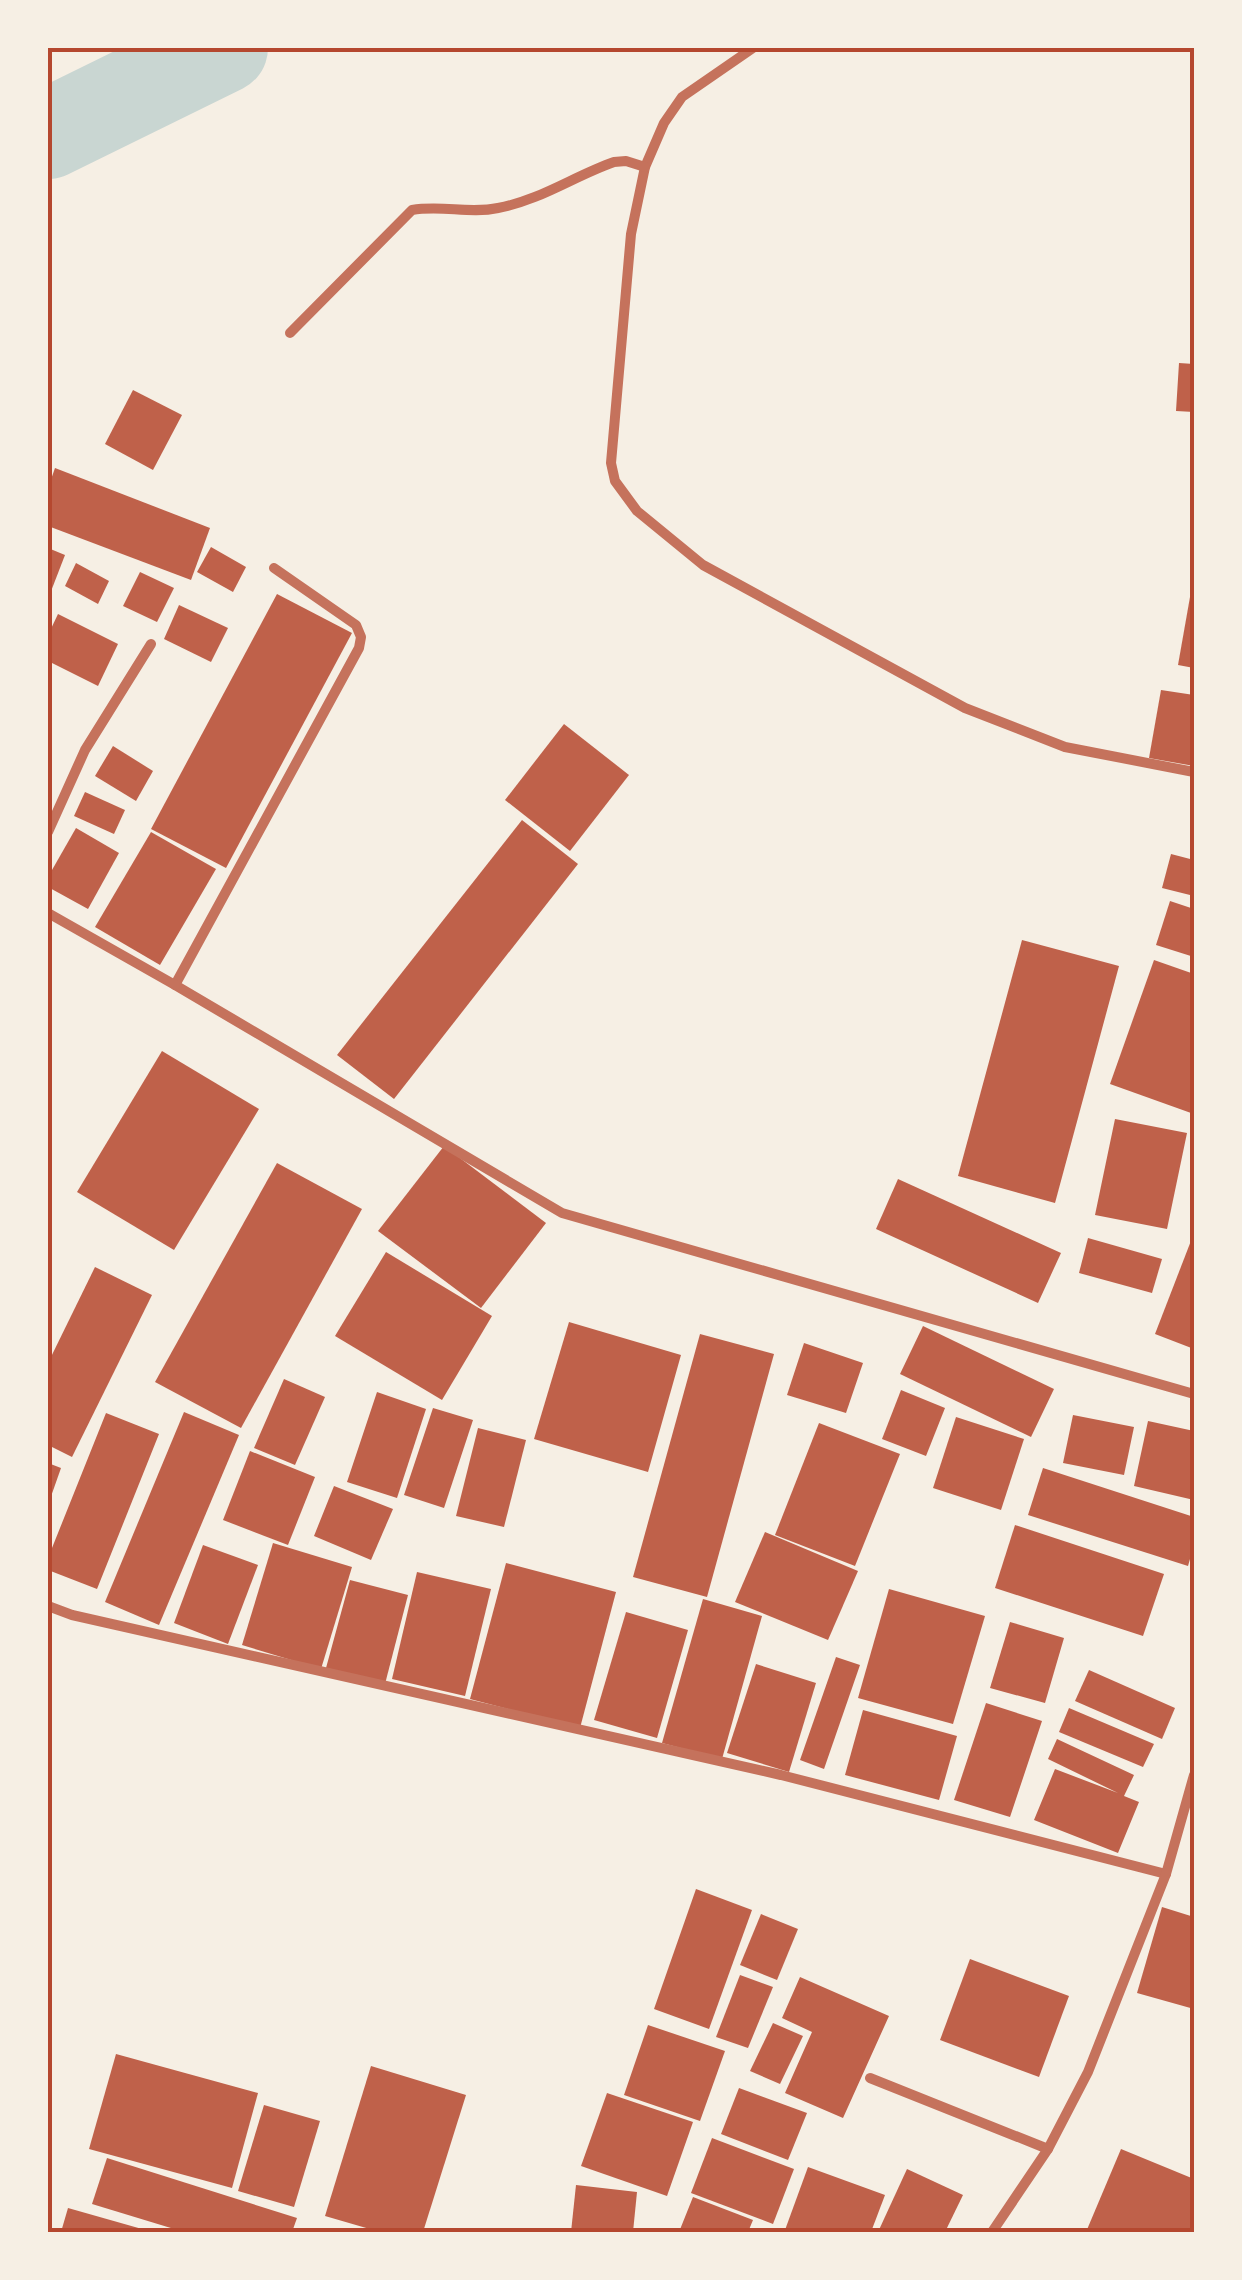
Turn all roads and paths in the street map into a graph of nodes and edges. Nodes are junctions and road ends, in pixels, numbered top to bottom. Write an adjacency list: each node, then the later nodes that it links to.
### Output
1 (753, 48): 2 (street)
2 (645, 167): 3 (street); 6 (street)
3 (290, 334)
4 (274, 568): 9 (street)
5 (151, 644): 7 (street)
6 (1194, 772)
7 (48, 832)
8 (48, 913): 9 (street)
9 (175, 985): 10 (street)
10 (1194, 1394)
11 (48, 1606): 13 (street)
12 (1194, 1775): 13 (street)
13 (1166, 1874): 15 (street)
14 (870, 2078): 15 (street)
15 (1048, 2150): 16 (street)
16 (992, 2232)

